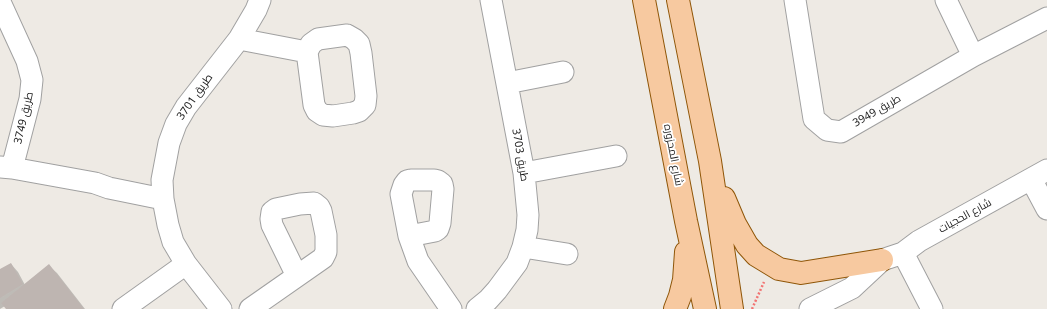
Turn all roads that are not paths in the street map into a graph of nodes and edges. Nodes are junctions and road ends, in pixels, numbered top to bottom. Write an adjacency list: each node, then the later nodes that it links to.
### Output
1 (260, 0): 9 (street, طريق 3701)
2 (491, 0): 13 (street, طريق 3703)
3 (644, 0): 21 (main road, شارع المحزوره)
4 (678, 0): 15 (main road)
5 (795, 0): 11 (street, طريق 3949)
6 (946, 0): 11 (street)
7 (0, 2): 16 (street, طريق 3749)
8 (1047, 18): 11 (street, طريق 3949)
9 (239, 38): 10 (street); 19 (street, طريق 3701)
10 (307, 52)
11 (974, 56)
12 (562, 72): 13 (street)
13 (507, 84): 17 (street, طريق 3703)
14 (616, 156): 17 (street)
15 (710, 161): 26 (main road); 36 (main road)
16 (6, 168): 19 (street)
17 (524, 173): 23 (street, طريق 3703)
18 (1039, 174): 20 (street); 24 (street, شارع الحجيات)
19 (162, 190): 27 (street, طريق 3701)
20 (1047, 209)
21 (686, 221): 34 (main road); 35 (main road, شارع المحزوره)
22 (409, 236): 33 (street)
23 (523, 247): 25 (street); 29 (street, طريق 3703)
24 (903, 253): 26 (street, شارع الحجيات); 39 (street)
25 (568, 254)
26 (882, 260): 37 (street, شارع الحجيات); 38 (street)
27 (186, 264): 30 (street); 31 (street, طريق 3701)
28 (298, 276): 32 (street)
29 (487, 306)
30 (123, 309)
31 (221, 309)
32 (250, 309)
33 (451, 309)
34 (675, 309)
35 (705, 309)
36 (732, 309)
37 (810, 309)
38 (841, 309)
39 (932, 309)

